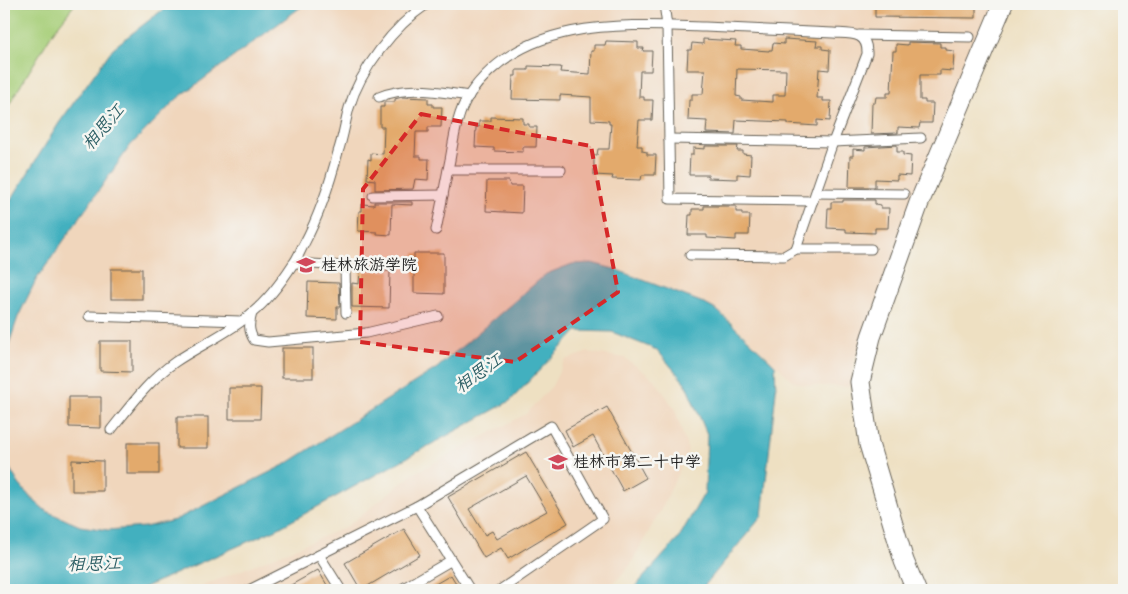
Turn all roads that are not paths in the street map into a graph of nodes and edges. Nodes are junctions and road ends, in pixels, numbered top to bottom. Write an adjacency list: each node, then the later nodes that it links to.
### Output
1 (427, 4): 22 (lane)
2 (664, 4): 4 (lane)
3 (1004, 4): 37 (street)
4 (667, 26): 5 (lane); 7 (lane); 10 (lane)
5 (859, 35): 6 (lane); 11 (lane)
6 (970, 36)
7 (469, 96): 8 (lane); 12 (lane)
8 (379, 97)
9 (921, 138): 11 (lane)
10 (669, 139): 11 (lane); 17 (lane)
11 (833, 142): 17 (lane)
12 (448, 170): 13 (lane); 16 (lane)
13 (561, 170)
14 (904, 194): 17 (lane)
15 (372, 196): 16 (lane)
16 (443, 196): 18 (lane)
17 (814, 197): 19 (lane)
18 (436, 230)
19 (796, 248): 20 (lane); 21 (lane)
20 (871, 249)
21 (690, 255)
22 (295, 262): 23 (lane); 24 (lane)
23 (252, 313): 26 (lane); 27 (lane)
24 (346, 313)
25 (89, 316): 27 (lane)
26 (438, 316)
27 (241, 321): 28 (lane)
28 (111, 430)
29 (417, 506): 30 (lane); 31 (lane); 36 (lane)
30 (319, 555): 32 (lane); 33 (lane)
31 (450, 561): 34 (lane); 35 (lane)
32 (249, 590)
33 (341, 590)
34 (400, 590)
35 (470, 590)
36 (500, 590)
37 (916, 590)

